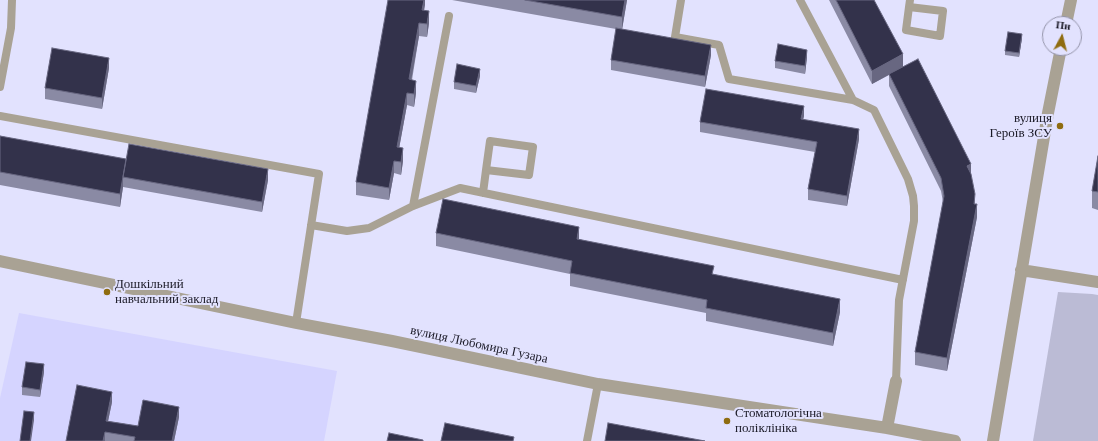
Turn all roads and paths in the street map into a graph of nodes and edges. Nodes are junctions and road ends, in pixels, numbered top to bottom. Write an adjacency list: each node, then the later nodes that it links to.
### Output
1 (12, 0): 9 (lane)
2 (681, 0): 10 (lane)
3 (800, 0): 10 (lane)
4 (1071, 0): 7 (street)
5 (910, 4): 5 (lane)
6 (449, 16): 14 (lane)
7 (1068, 16)
8 (1059, 56): 17 (street)
9 (0, 87)
10 (853, 100): 18 (lane)
11 (0, 116): 15 (lane)
12 (486, 170): 12 (lane); 13 (lane)
13 (483, 193): 14 (lane); 18 (lane)
14 (413, 206): 15 (lane)
15 (311, 225): 20 (lane)
16 (0, 260): 20 (street, вулиця Любомира Гузара)
17 (1021, 270): 19 (street); 26 (street)
18 (902, 280): 21 (lane)
19 (1098, 282)
20 (296, 323): 22 (street, вулиця Любомира Гузара)
21 (896, 381): 23 (street)
22 (598, 384): 23 (street, вулиця Любомира Гузара); 24 (lane)
23 (887, 428): 25 (street, вулиця Любомира Гузара)
24 (587, 441)
25 (955, 441)
26 (993, 441)

